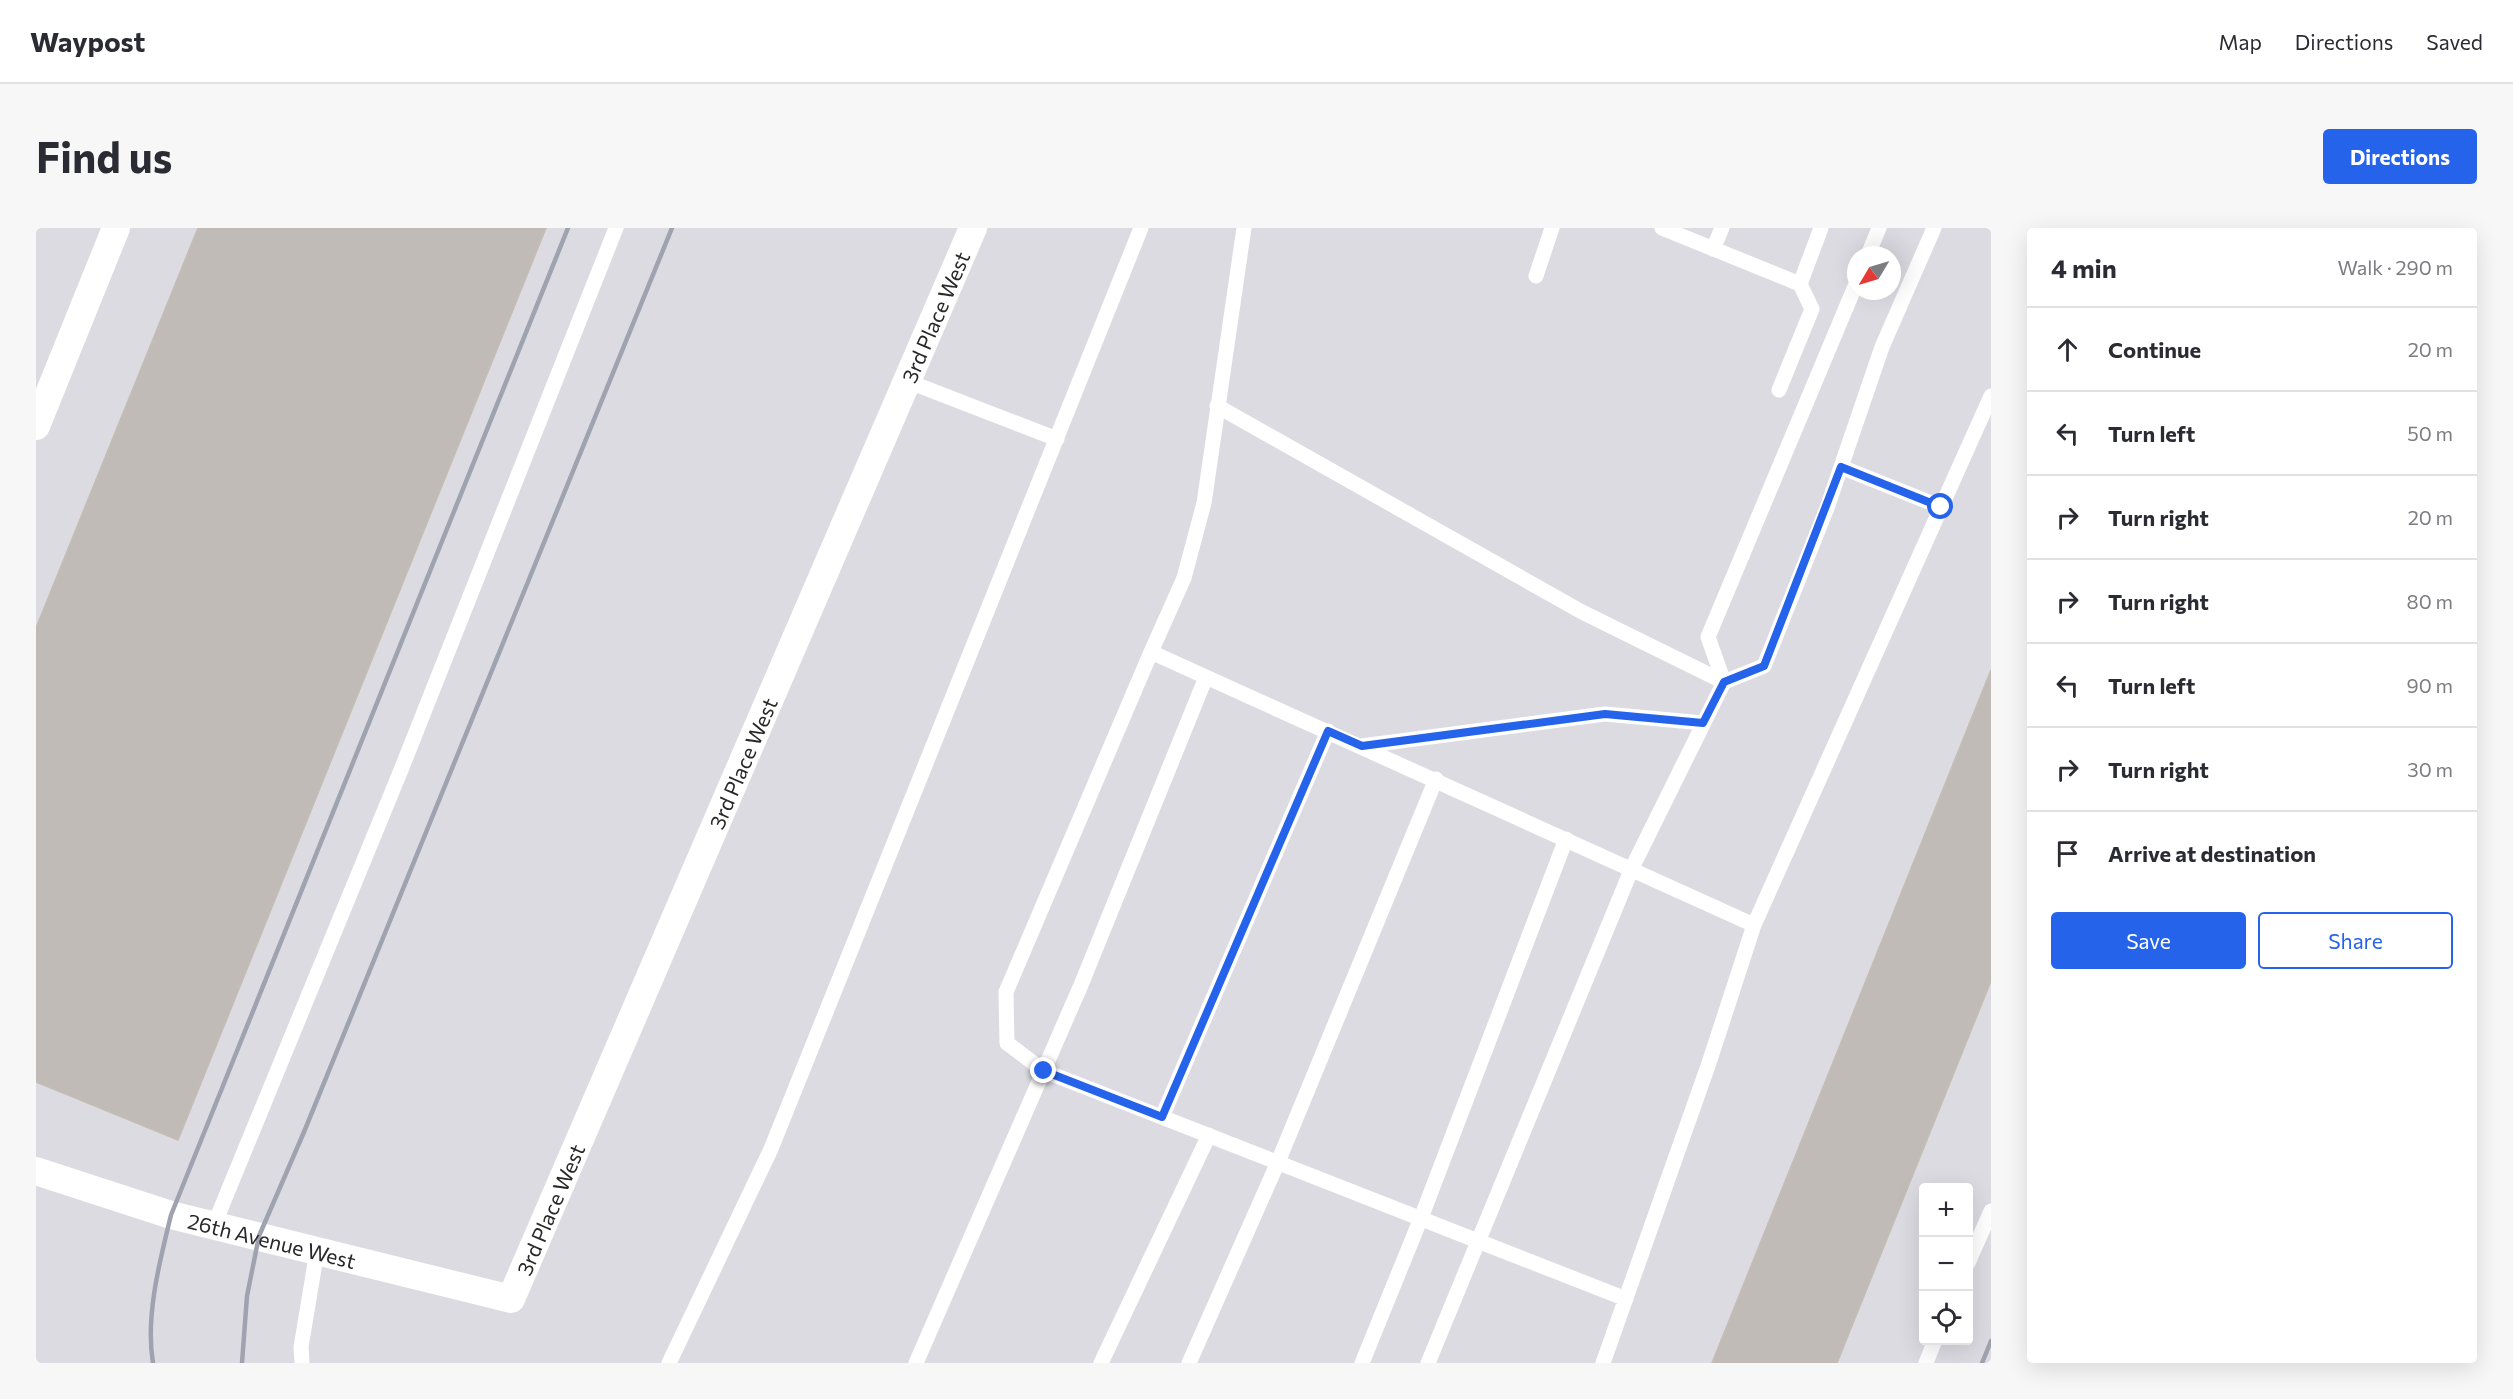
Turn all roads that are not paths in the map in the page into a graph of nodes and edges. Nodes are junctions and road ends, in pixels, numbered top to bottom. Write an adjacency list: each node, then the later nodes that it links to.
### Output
1 (116, 228): 21 (street)
2 (616, 228): 42 (lane)
3 (973, 228): 17 (street, 3rd Place West)
4 (1141, 228): 22 (lane)
5 (1244, 228): 20 (lane)
6 (1552, 228): 14 (lane)
7 (1662, 228): 13 (lane)
8 (1722, 228): 13 (lane)
9 (1821, 228): 15 (lane)
10 (1880, 228): 12 (lane)
11 (1934, 228): 23 (lane)
12 (1872, 246)
13 (1713, 249): 15 (lane)
14 (1536, 276)
15 (1800, 284): 18 (lane)
16 (1849, 300): 27 (lane)
17 (907, 381): 22 (lane); 46 (street, 3rd Place West)
18 (1779, 390)
19 (1991, 396): 24 (lane)
20 (1217, 406): 25 (lane); 27 (lane)
21 (36, 426)
22 (1057, 439): 50 (lane)
23 (1841, 467): 24 (lane); 27 (lane)
24 (1941, 507): 34 (lane)
25 (1151, 652): 26 (lane); 35 (lane)
26 (1206, 676): 29 (lane); 35 (lane)
27 (1724, 682): 28 (lane)
28 (1703, 723): 30 (lane); 33 (lane)
29 (1328, 731): 30 (lane); 36 (lane)
30 (1362, 746): 31 (lane)
31 (1436, 779): 32 (lane); 38 (lane)
32 (1566, 839): 33 (lane); 41 (lane)
33 (1632, 868): 34 (lane); 43 (lane)
34 (1754, 925): 47 (lane)
35 (1044, 1071): 36 (lane); 51 (lane)
36 (1162, 1117): 37 (lane)
37 (1209, 1135): 38 (lane); 52 (lane)
38 (1278, 1162): 41 (lane); 53 (lane)
39 (36, 1171): 42 (street, 26th Avenue West)
40 (1991, 1211): 45 (lane)
41 (1421, 1218): 43 (lane); 54 (lane)
42 (214, 1225): 44 (street, 26th Avenue West)
43 (1479, 1241): 47 (lane); 55 (lane)
44 (316, 1251): 46 (street, 26th Avenue West); 49 (lane)
45 (1973, 1252)
46 (510, 1299)
47 (1626, 1299): 56 (lane)
48 (1933, 1345): 57 (lane)
49 (302, 1363)
50 (669, 1363)
51 (916, 1363)
52 (1101, 1363)
53 (1189, 1363)
54 (1362, 1363)
55 (1428, 1363)
56 (1603, 1363)
57 (1926, 1363)

